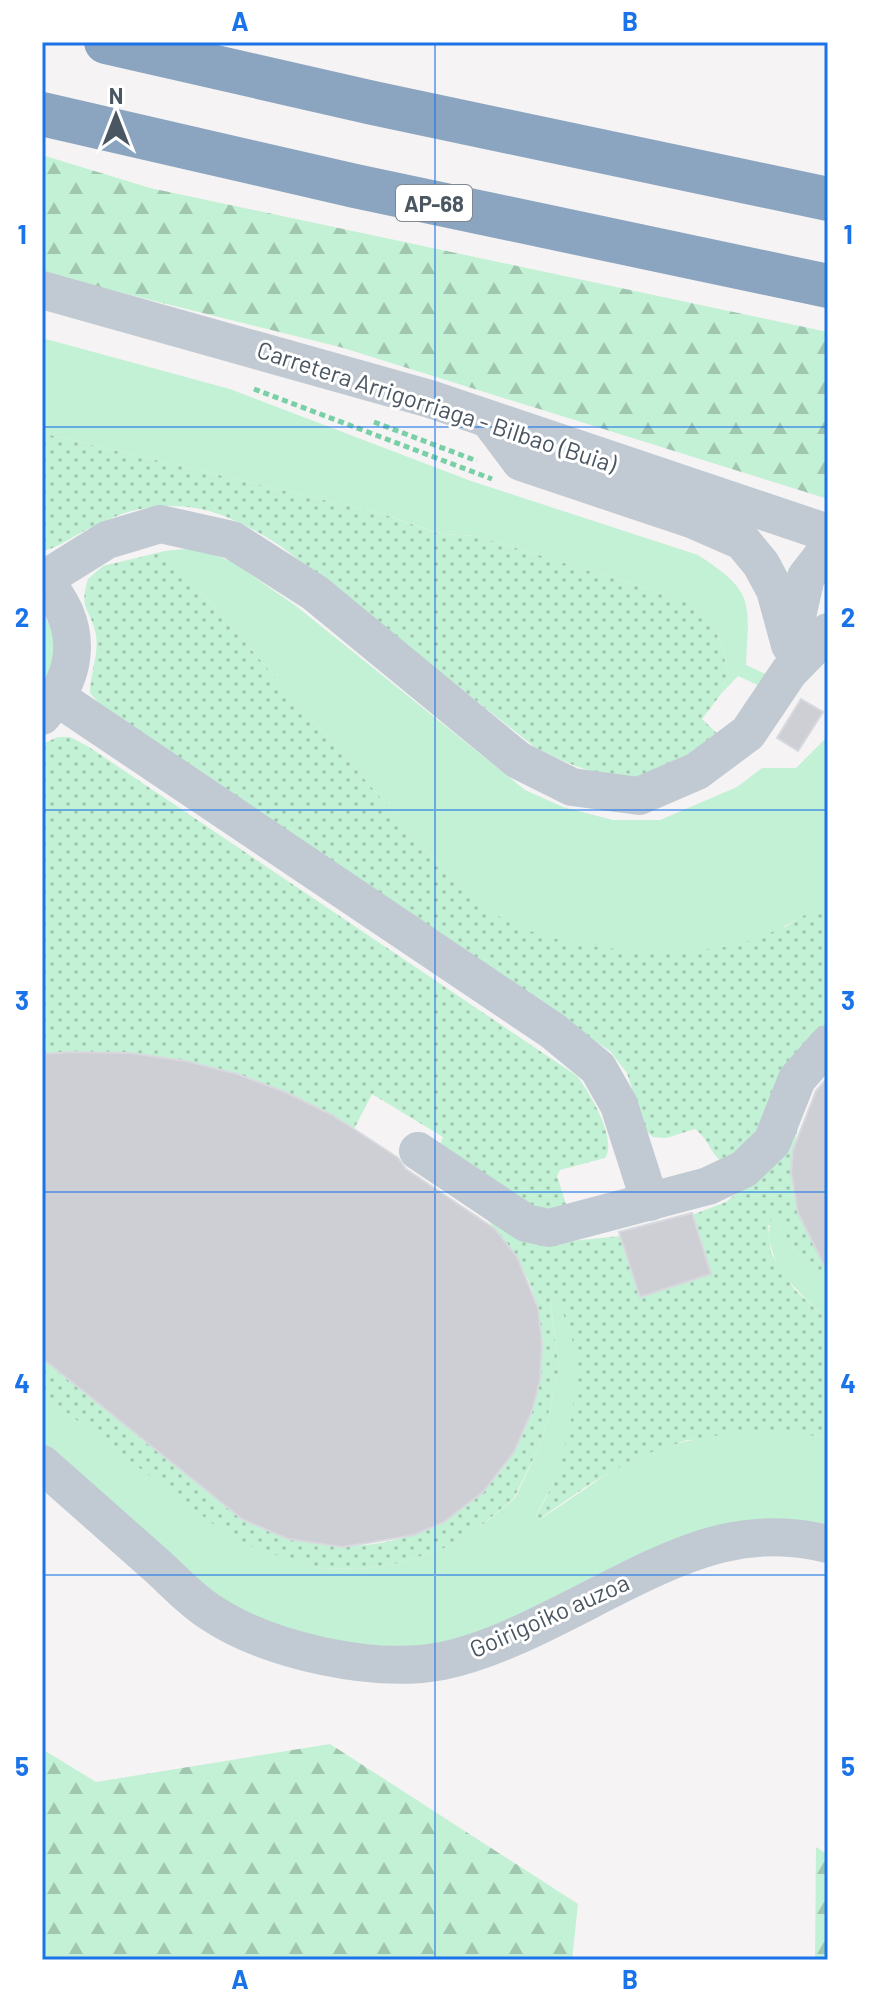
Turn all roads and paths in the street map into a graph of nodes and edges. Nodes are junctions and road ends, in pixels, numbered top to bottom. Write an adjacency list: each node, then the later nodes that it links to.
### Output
1 (106, 42): 3 (highway)
2 (42, 114): 4 (highway, AP-68)
3 (828, 199)
4 (828, 286)
5 (42, 290): 8 (street, Carretera Arrigorriaga - Bilbao (Buia))
6 (243, 385): 10 (path)
7 (362, 418): 9 (path)
8 (491, 422): 11 (street, Carretera Arrigorriaga - Bilbao (Buia)); 14 (street)
9 (490, 465)
10 (496, 481)
11 (828, 533)
12 (828, 549): 14 (street)
13 (43, 580): 14 (street); 15 (street)
14 (811, 643)
15 (50, 707): 18 (street)
16 (828, 1044): 18 (street)
17 (418, 1151): 18 (street)
18 (650, 1202)
19 (42, 1464): 20 (street, Goirigoiko auzoa)
20 (828, 1544)

